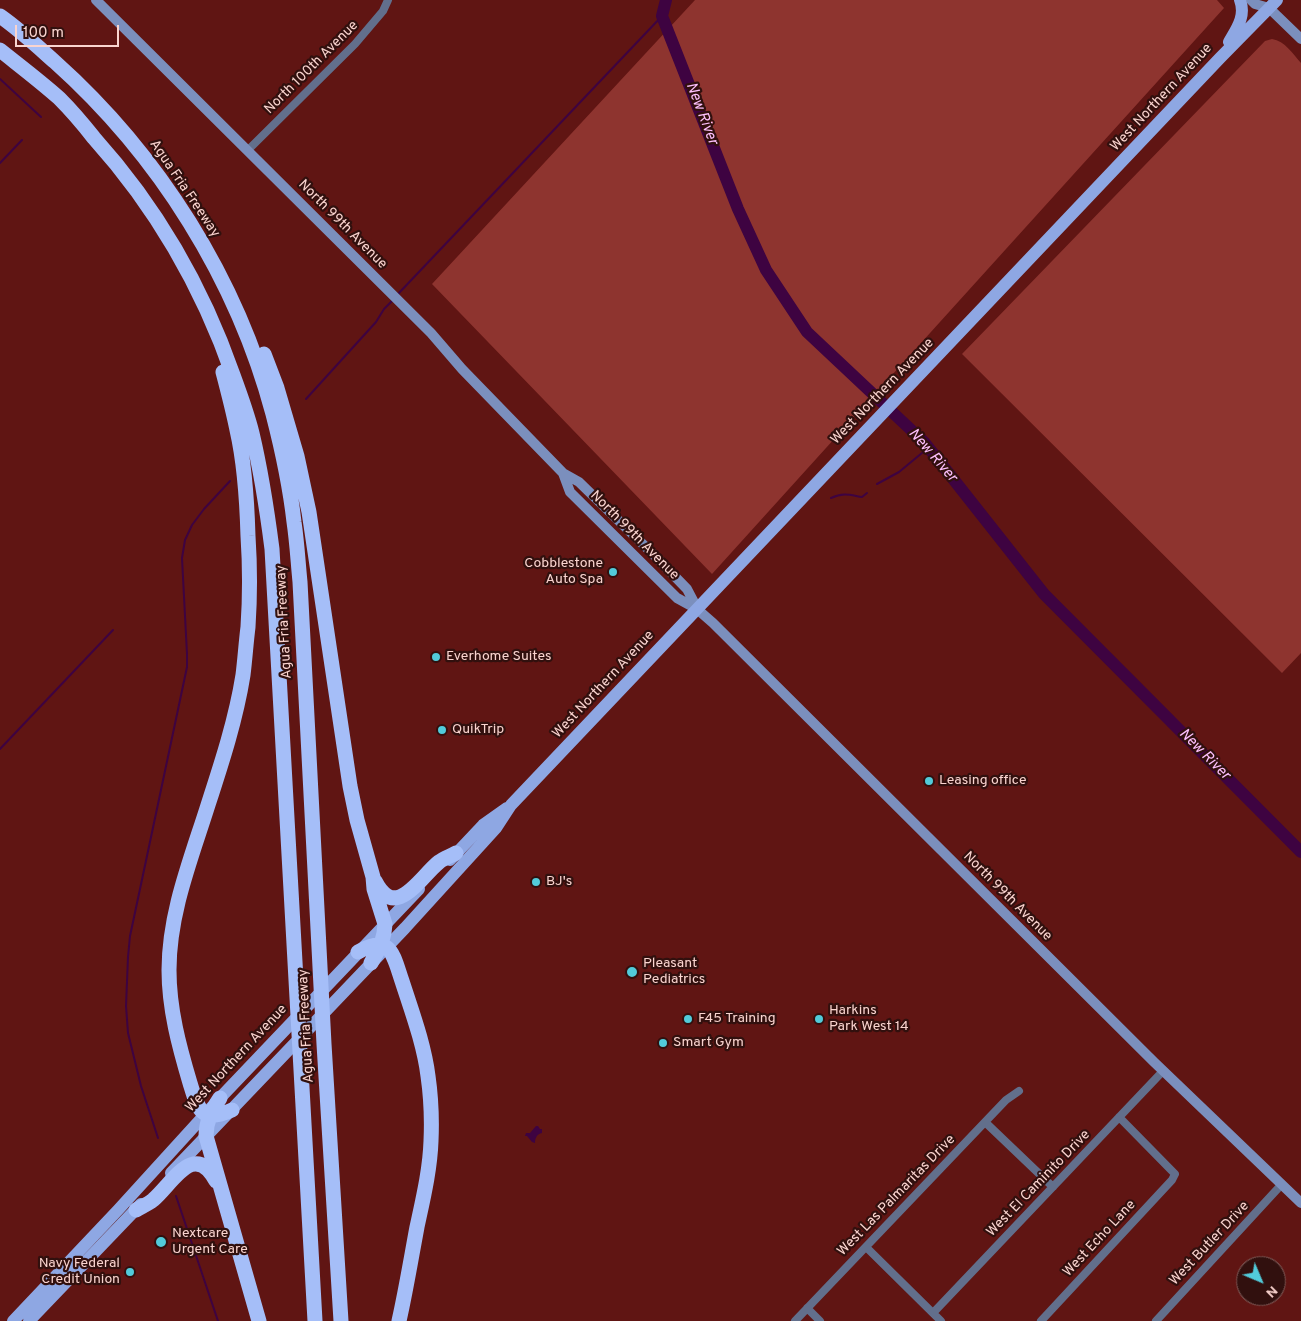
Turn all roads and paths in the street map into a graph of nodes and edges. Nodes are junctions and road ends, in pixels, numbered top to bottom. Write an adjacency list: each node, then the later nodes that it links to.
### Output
1 (96, 0): 11 (main road, North 99th Avenue)
2 (388, 0): 11 (street, North 100th Avenue)
3 (1240, 0): 9 (main road)
4 (1250, 0): 5 (main road)
5 (1271, 3): 7 (main road); 9 (main road, West Northern Avenue)
6 (0, 16): 10 (highway, Agua Fria Freeway)
7 (1301, 39)
8 (0, 50): 12 (highway, Agua Fria Freeway)
9 (1220, 58): 13 (main road, West Northern Avenue)
10 (138, 148): 16 (highway); 43 (highway, Agua Fria Freeway)
11 (248, 150): 13 (main road, North 99th Avenue)
12 (196, 285): 25 (highway); 42 (highway, Agua Fria Freeway)
13 (697, 609): 14 (main road, West Northern Avenue); 21 (main road, North 99th Avenue)
14 (511, 805): 15 (main road, West Northern Avenue); 18 (main road, West Northern Avenue)
15 (456, 853): 16 (highway); 17 (main road, West Northern Avenue)
16 (373, 877): 17 (highway)
17 (385, 924): 18 (highway); 19 (main road, West Northern Avenue)
18 (384, 946): 19 (highway); 20 (highway); 44 (highway)
19 (358, 952): 23 (main road, West Northern Avenue)
20 (371, 963): 24 (main road)
21 (1163, 1071): 26 (street, West El Caminito Drive); 29 (main road, North 99th Avenue)
22 (1019, 1091): 27 (street, West Las Palmaritas Drive)
23 (220, 1098): 25 (highway)
24 (232, 1110): 25 (highway); 28 (main road)
25 (208, 1115): 28 (highway); 35 (main road, West Northern Avenue)
26 (1119, 1117): 30 (street, West El Caminito Drive); 48 (street, West Echo Lane)
27 (985, 1122): 30 (street); 34 (street, West Las Palmaritas Drive)
28 (206, 1136): 31 (highway); 33 (main road)
29 (1282, 1184): 32 (main road, North 99th Avenue); 49 (street, West Butler Drive)
30 (1053, 1187): 38 (street, West El Caminito Drive)
31 (221, 1190): 33 (highway); 41 (highway)
32 (1301, 1203)
33 (136, 1210): 36 (main road)
34 (866, 1247): 37 (street, West Las Palmaritas Drive); 38 (street)
35 (71, 1260): 36 (main road); 39 (main road, West Northern Avenue)
36 (46, 1303): 40 (main road)
37 (807, 1308): 45 (street, West Las Palmaritas Drive); 46 (street)
38 (933, 1313): 47 (street)
39 (13, 1321)
40 (29, 1321)
41 (259, 1321)
42 (315, 1321)
43 (341, 1321)
44 (399, 1321)
45 (795, 1321)
46 (820, 1321)
47 (940, 1321)
48 (1041, 1321)
49 (1156, 1321)

